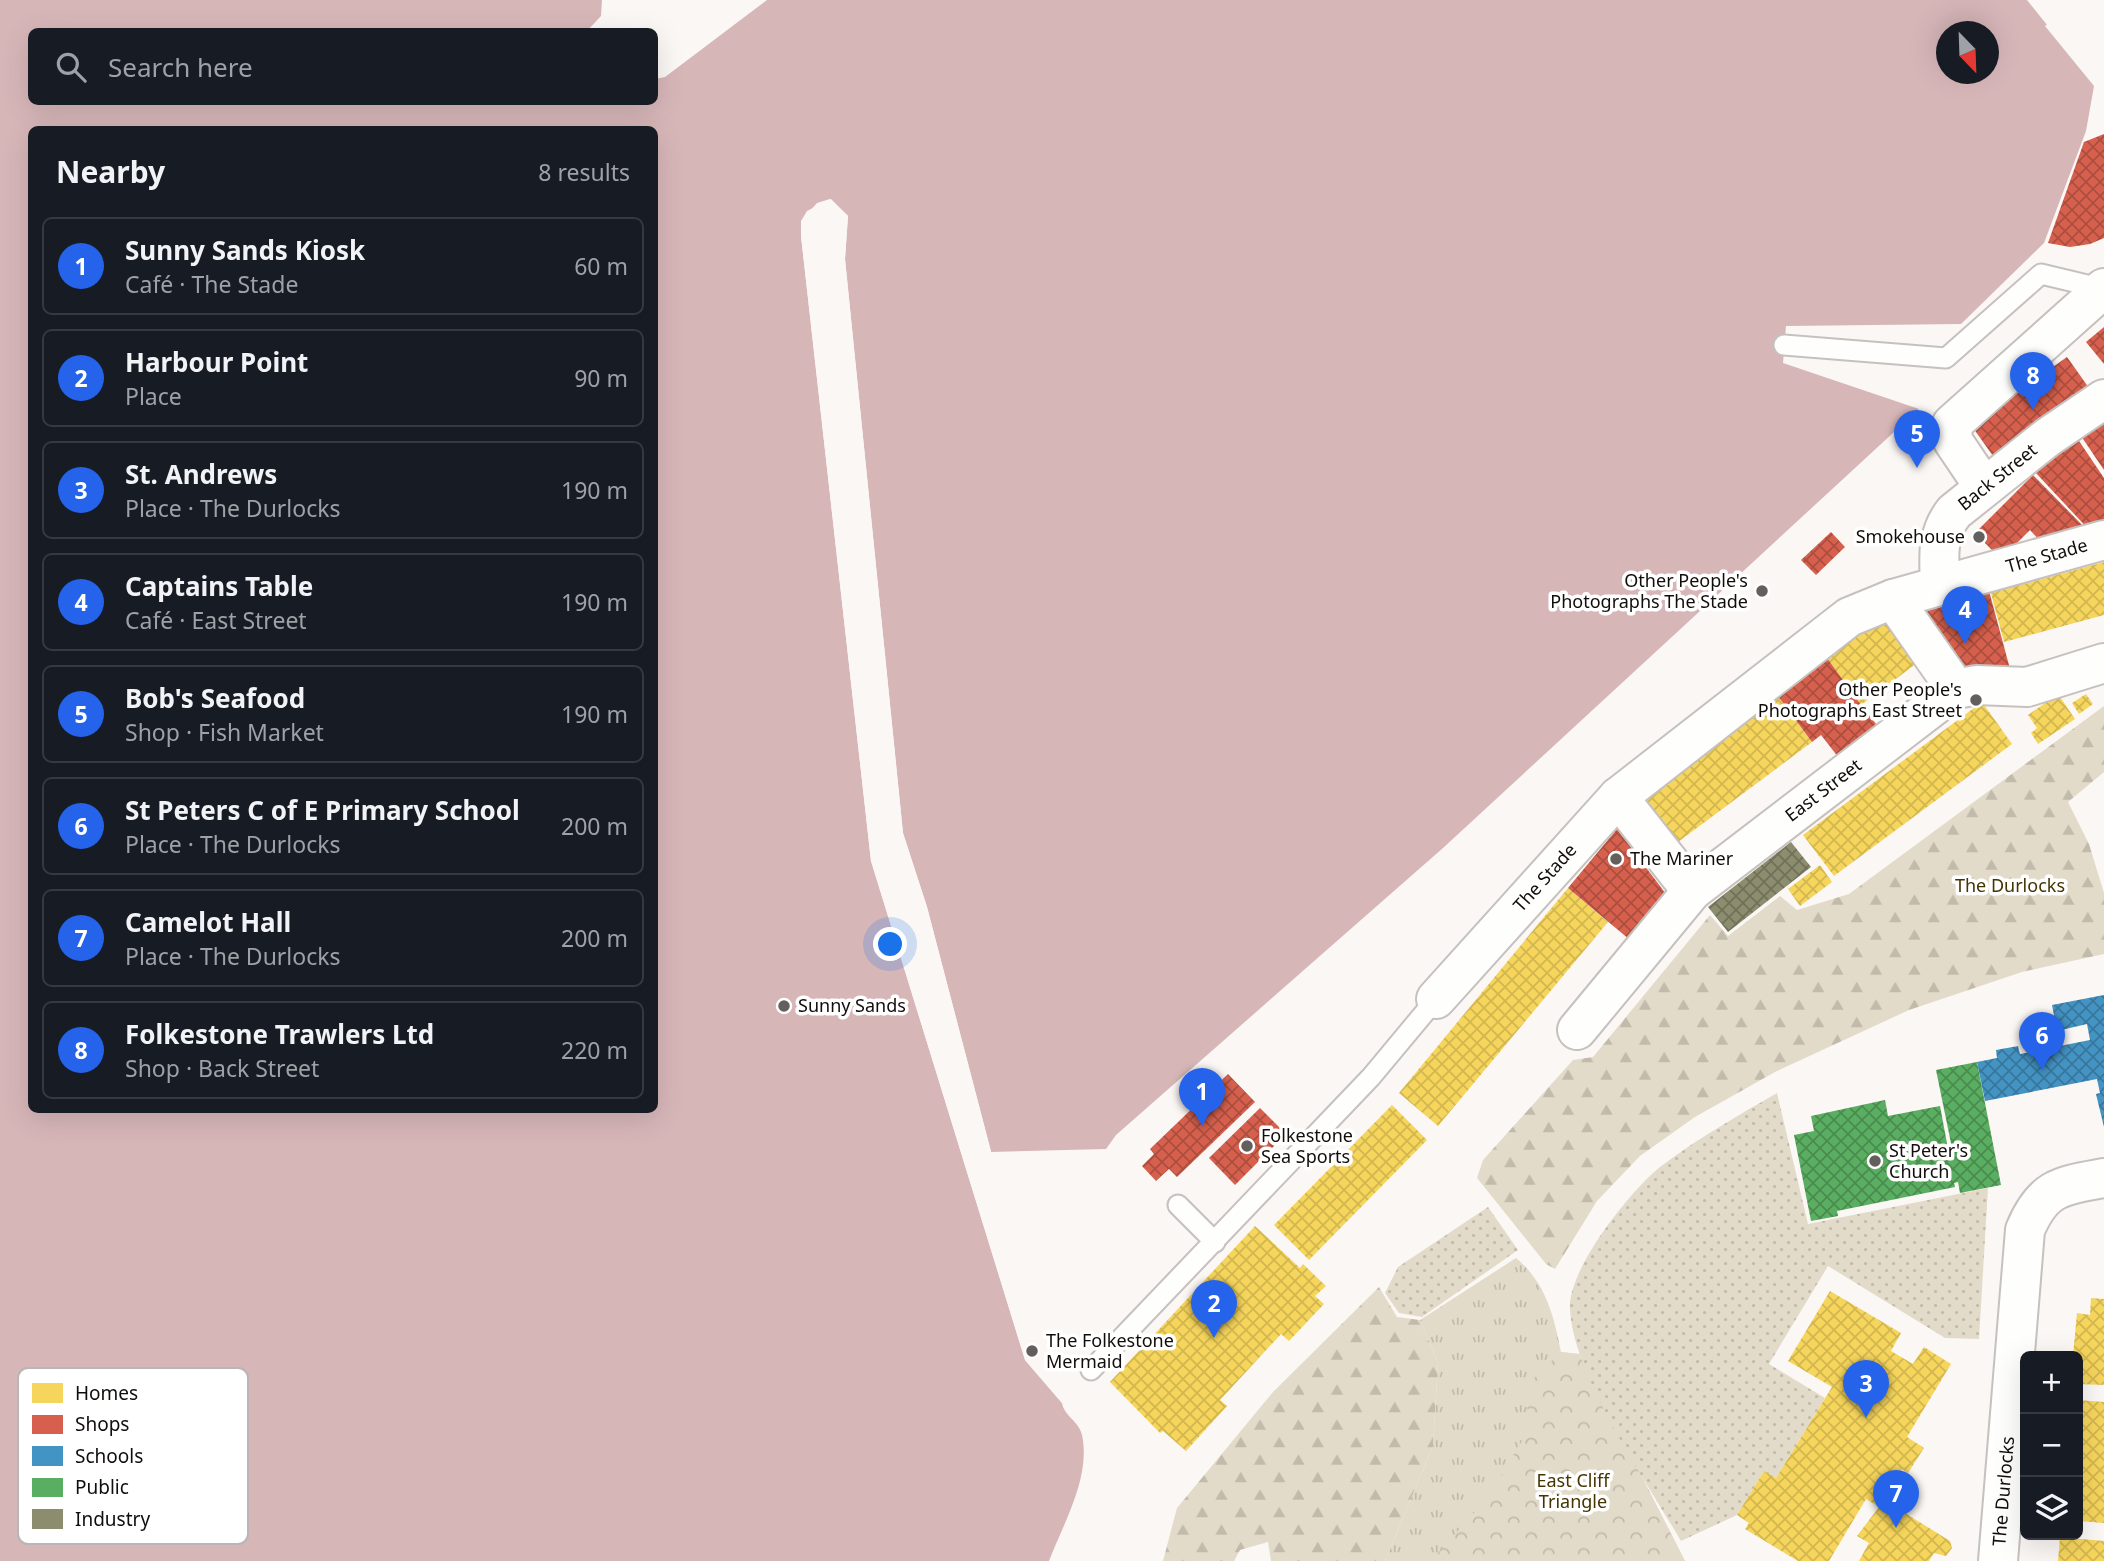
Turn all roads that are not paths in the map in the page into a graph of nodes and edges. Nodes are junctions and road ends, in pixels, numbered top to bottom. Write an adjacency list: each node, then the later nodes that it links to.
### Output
1 (2104, 288): 2 (lane); 4 (street)
2 (1784, 345)
3 (2104, 399): 4 (street, Back Street)
4 (1984, 487): 6 (street, Back Street)
5 (2104, 540): 6 (street, The Stade)
6 (1940, 586): 7 (street, The Stade)
7 (1893, 599): 9 (street); 10 (street, The Stade)
8 (2104, 663): 9 (street)
9 (1956, 689): 11 (street, East Street)
10 (1618, 797): 11 (street); 12 (street, The Stade)
11 (1692, 891): 13 (street, East Street)
12 (1436, 999): 16 (lane, The Stade)
13 (1577, 1030)
14 (2104, 1178): 18 (street, The Durlocks)
15 (1178, 1205): 16 (lane)
16 (1215, 1242): 17 (lane, The Stade)
17 (1091, 1370)
18 (1998, 1561)

